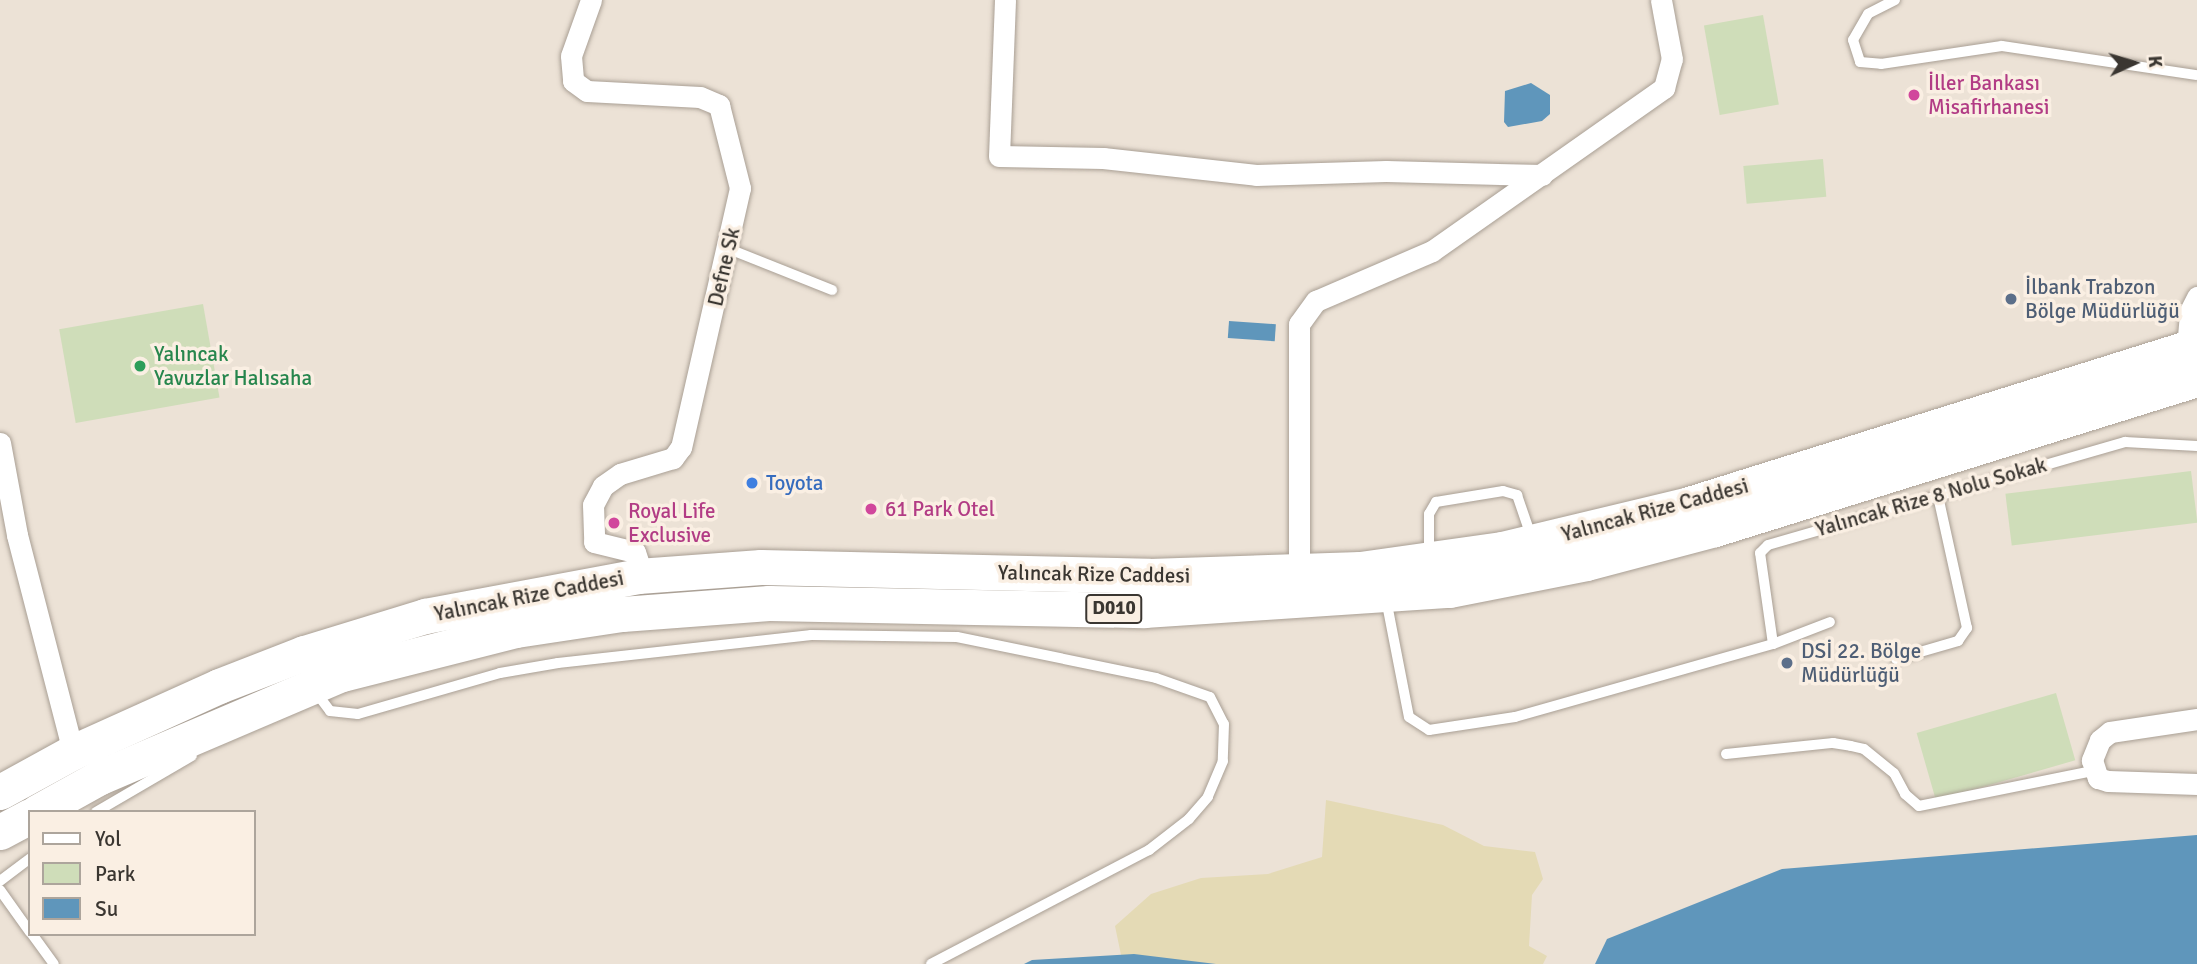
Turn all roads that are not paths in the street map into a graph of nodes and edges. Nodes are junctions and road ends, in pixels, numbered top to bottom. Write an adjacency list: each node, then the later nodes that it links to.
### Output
1 (591, 0): 7 (street, Defne Sk)
2 (1005, 0): 6 (street)
3 (1661, 0): 6 (street)
4 (1895, 0): 5 (lane)
5 (2197, 75)
6 (1542, 175): 16 (street)
7 (729, 248): 8 (lane); 17 (street, Defne Sk)
8 (832, 290)
9 (2197, 297): 10 (street)
10 (2185, 372): 14 (highway, Yalıncak Rize Caddesi); 18 (highway, Yalıncak Rize Caddesi / D010)
11 (0, 443): 26 (street)
12 (2197, 446): 13 (lane, Yalıncak Rize 8 Nolu Sokak)
13 (1938, 496): 20 (lane, Yalıncak Rize 8 Nolu Sokak); 21 (lane)
14 (1533, 542): 15 (highway, Yalıncak Rize Caddesi); 15 (lane)
15 (1429, 560): 16 (highway, Yalıncak Rize Caddesi)
16 (1300, 571): 17 (highway, Yalıncak Rize Caddesi)
17 (643, 576): 26 (highway, Yalıncak Rize Caddesi)
18 (1385, 596): 20 (lane); 22 (highway, Yalıncak Rize Caddesi / D010)
19 (1830, 622): 20 (lane)
20 (1773, 643)
21 (1896, 659)
22 (312, 686): 24 (lane, Yalıncak Rize Caddesi); 31 (highway, Yalıncak Rize Caddesi / D010); 41 (lane)
23 (2197, 719): 28 (street)
24 (262, 723)
25 (204, 749): 32 (lane)
26 (73, 752): 30 (highway, Yalıncak Rize Caddesi)
27 (1727, 754): 28 (lane)
28 (2092, 771): 29 (street)
29 (2197, 785)
30 (0, 792)
31 (41, 810)
32 (99, 810)
33 (28, 817): 34 (highway)
34 (0, 832)
35 (28, 860): 36 (lane)
36 (0, 881)
37 (0, 890): 38 (lane)
38 (28, 929)
39 (33, 936): 40 (lane)
40 (54, 964)
41 (931, 964)

